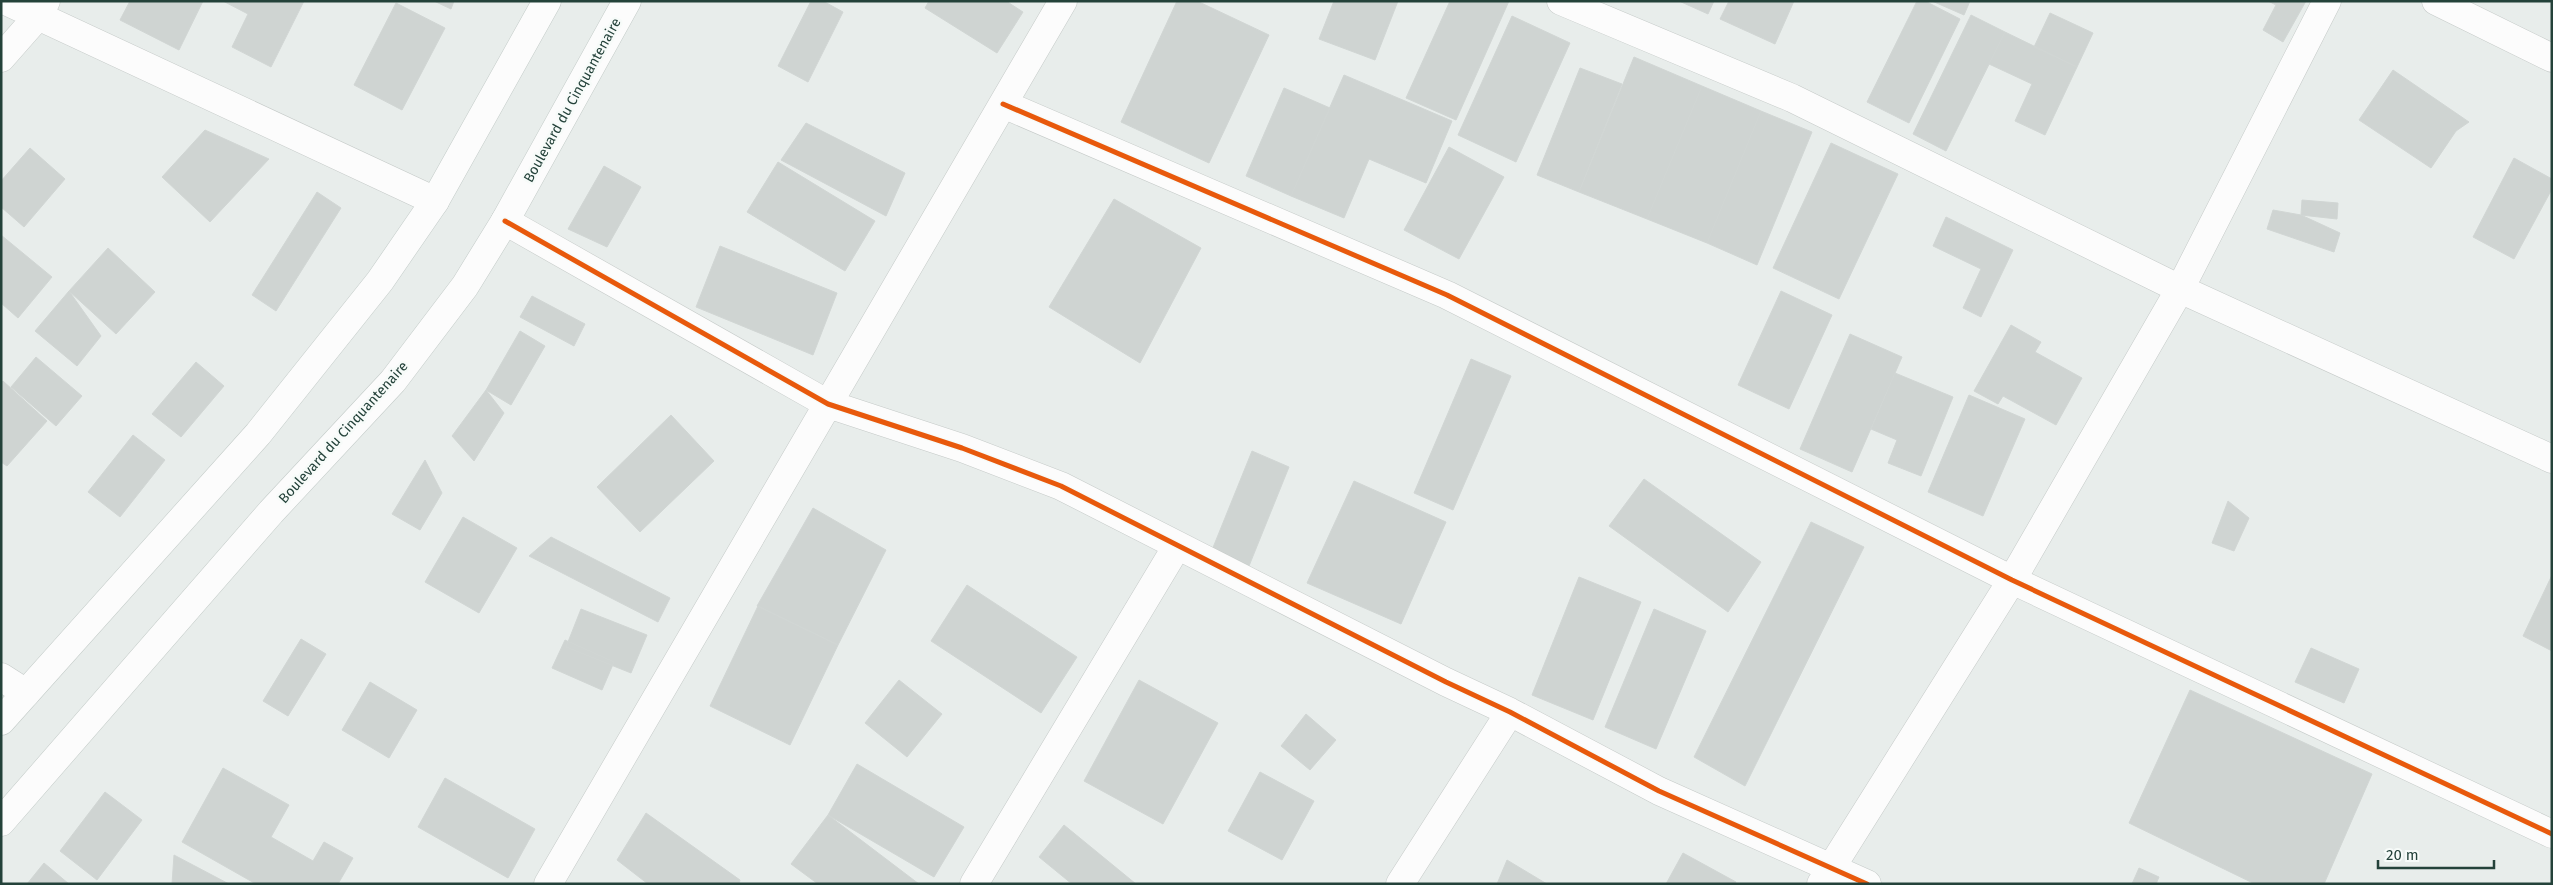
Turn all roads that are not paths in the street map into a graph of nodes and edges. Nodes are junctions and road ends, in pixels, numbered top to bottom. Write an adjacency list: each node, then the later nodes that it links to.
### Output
1 (6, 1): 8 (street)
2 (547, 1): 12 (street)
3 (627, 1): 13 (street, Boulevard du Cinquantenaire)
4 (1063, 1): 11 (street)
5 (1561, 1): 14 (street)
6 (2327, 1): 14 (street)
7 (2436, 1): 10 (street)
8 (42, 9): 9 (street); 12 (street)
9 (1, 58)
10 (2552, 58)
11 (1003, 104): 15 (street); 18 (street)
12 (435, 202): 20 (street)
13 (505, 221): 15 (street); 23 (street, Boulevard du Cinquantenaire)
14 (2180, 289): 16 (street); 18 (street)
15 (828, 404): 17 (street); 26 (street)
16 (2552, 459)
17 (1177, 546): 21 (street); 27 (street)
18 (2012, 580): 24 (street); 25 (street)
19 (1, 677): 20 (street)
20 (26, 693): 22 (street)
21 (1510, 712): 25 (street); 28 (street)
22 (1, 721)
23 (1, 822)
24 (2552, 834)
25 (1826, 875): 29 (street)
26 (548, 884)
27 (974, 884)
28 (1400, 884)
29 (1867, 884)

